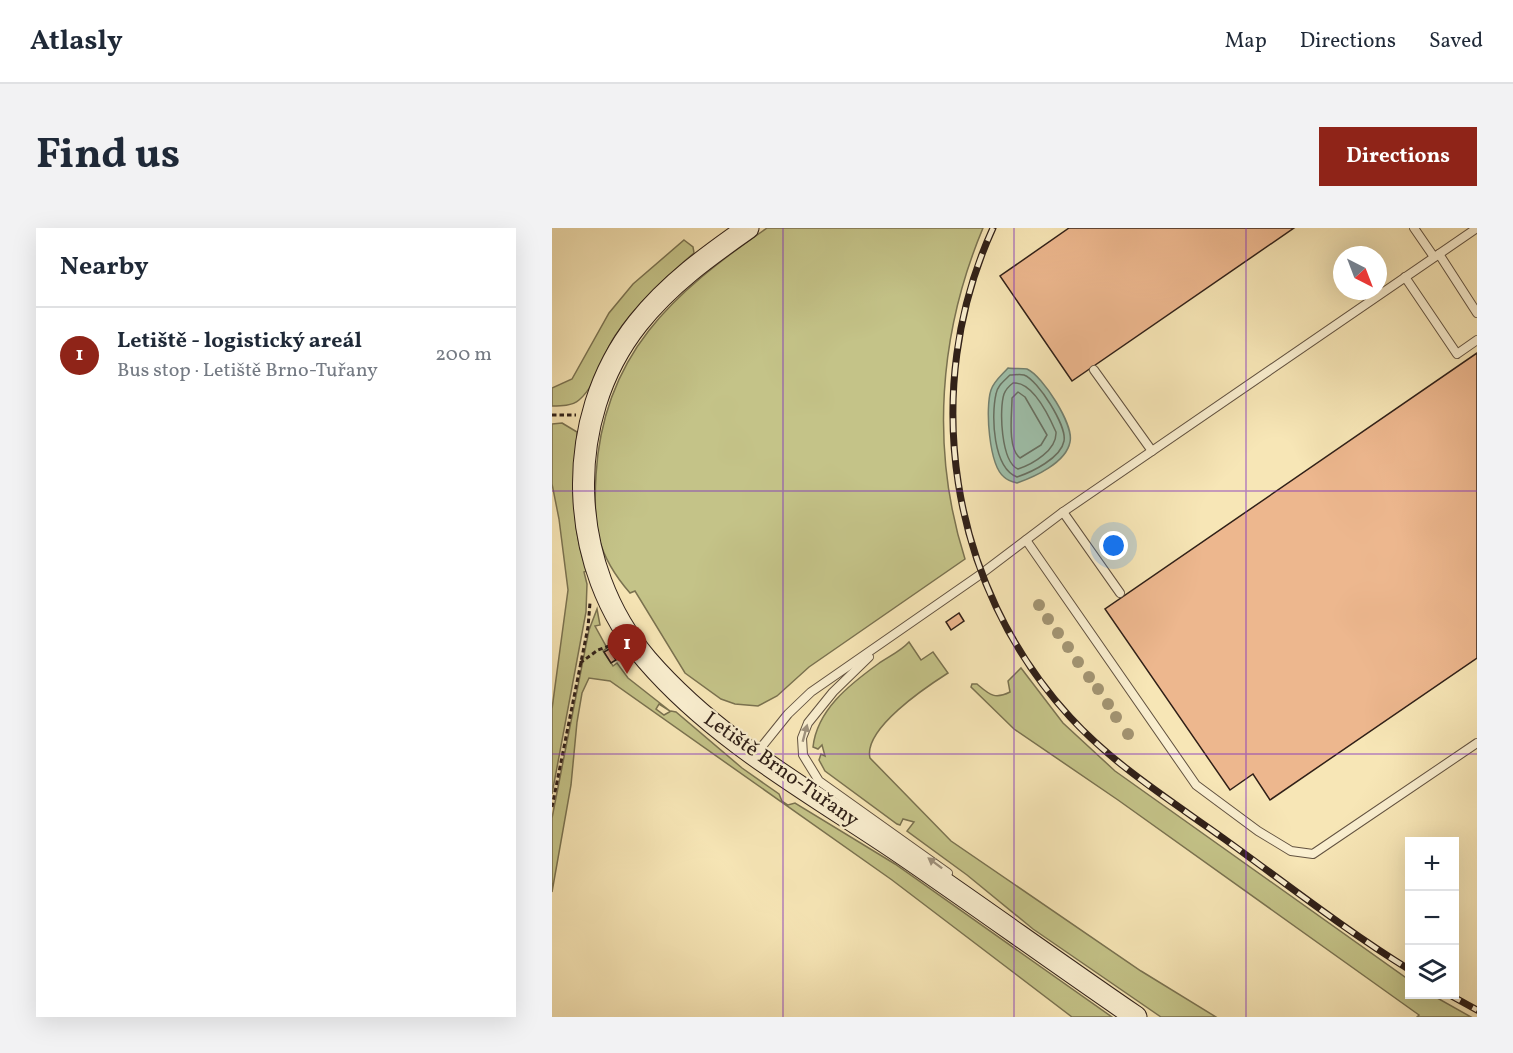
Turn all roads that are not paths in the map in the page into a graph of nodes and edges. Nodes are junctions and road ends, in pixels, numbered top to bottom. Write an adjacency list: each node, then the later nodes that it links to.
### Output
1 (748, 228): 16 (street, Letiště Brno-Tuřany)
2 (1414, 228): 5 (lane)
3 (1477, 228): 4 (lane)
4 (1466, 231): 5 (lane)
5 (1437, 256): 6 (lane); 7 (lane)
6 (1405, 277): 8 (lane); 10 (lane)
7 (1477, 313)
8 (1477, 340)
9 (1094, 370): 10 (lane)
10 (1152, 451): 11 (lane)
11 (1063, 512): 12 (lane); 13 (lane)
12 (1026, 540): 14 (lane); 15 (lane)
13 (1120, 593)
14 (887, 639): 16 (lane); 17 (lane, one-way to 14)
15 (1477, 743)
16 (755, 756): 19 (street, Letiště Brno-Tuřany)
17 (954, 877)
18 (963, 884): 19 (lane)
19 (1010, 930): 20 (street, Letiště Brno-Tuřany)
20 (1136, 1017)

